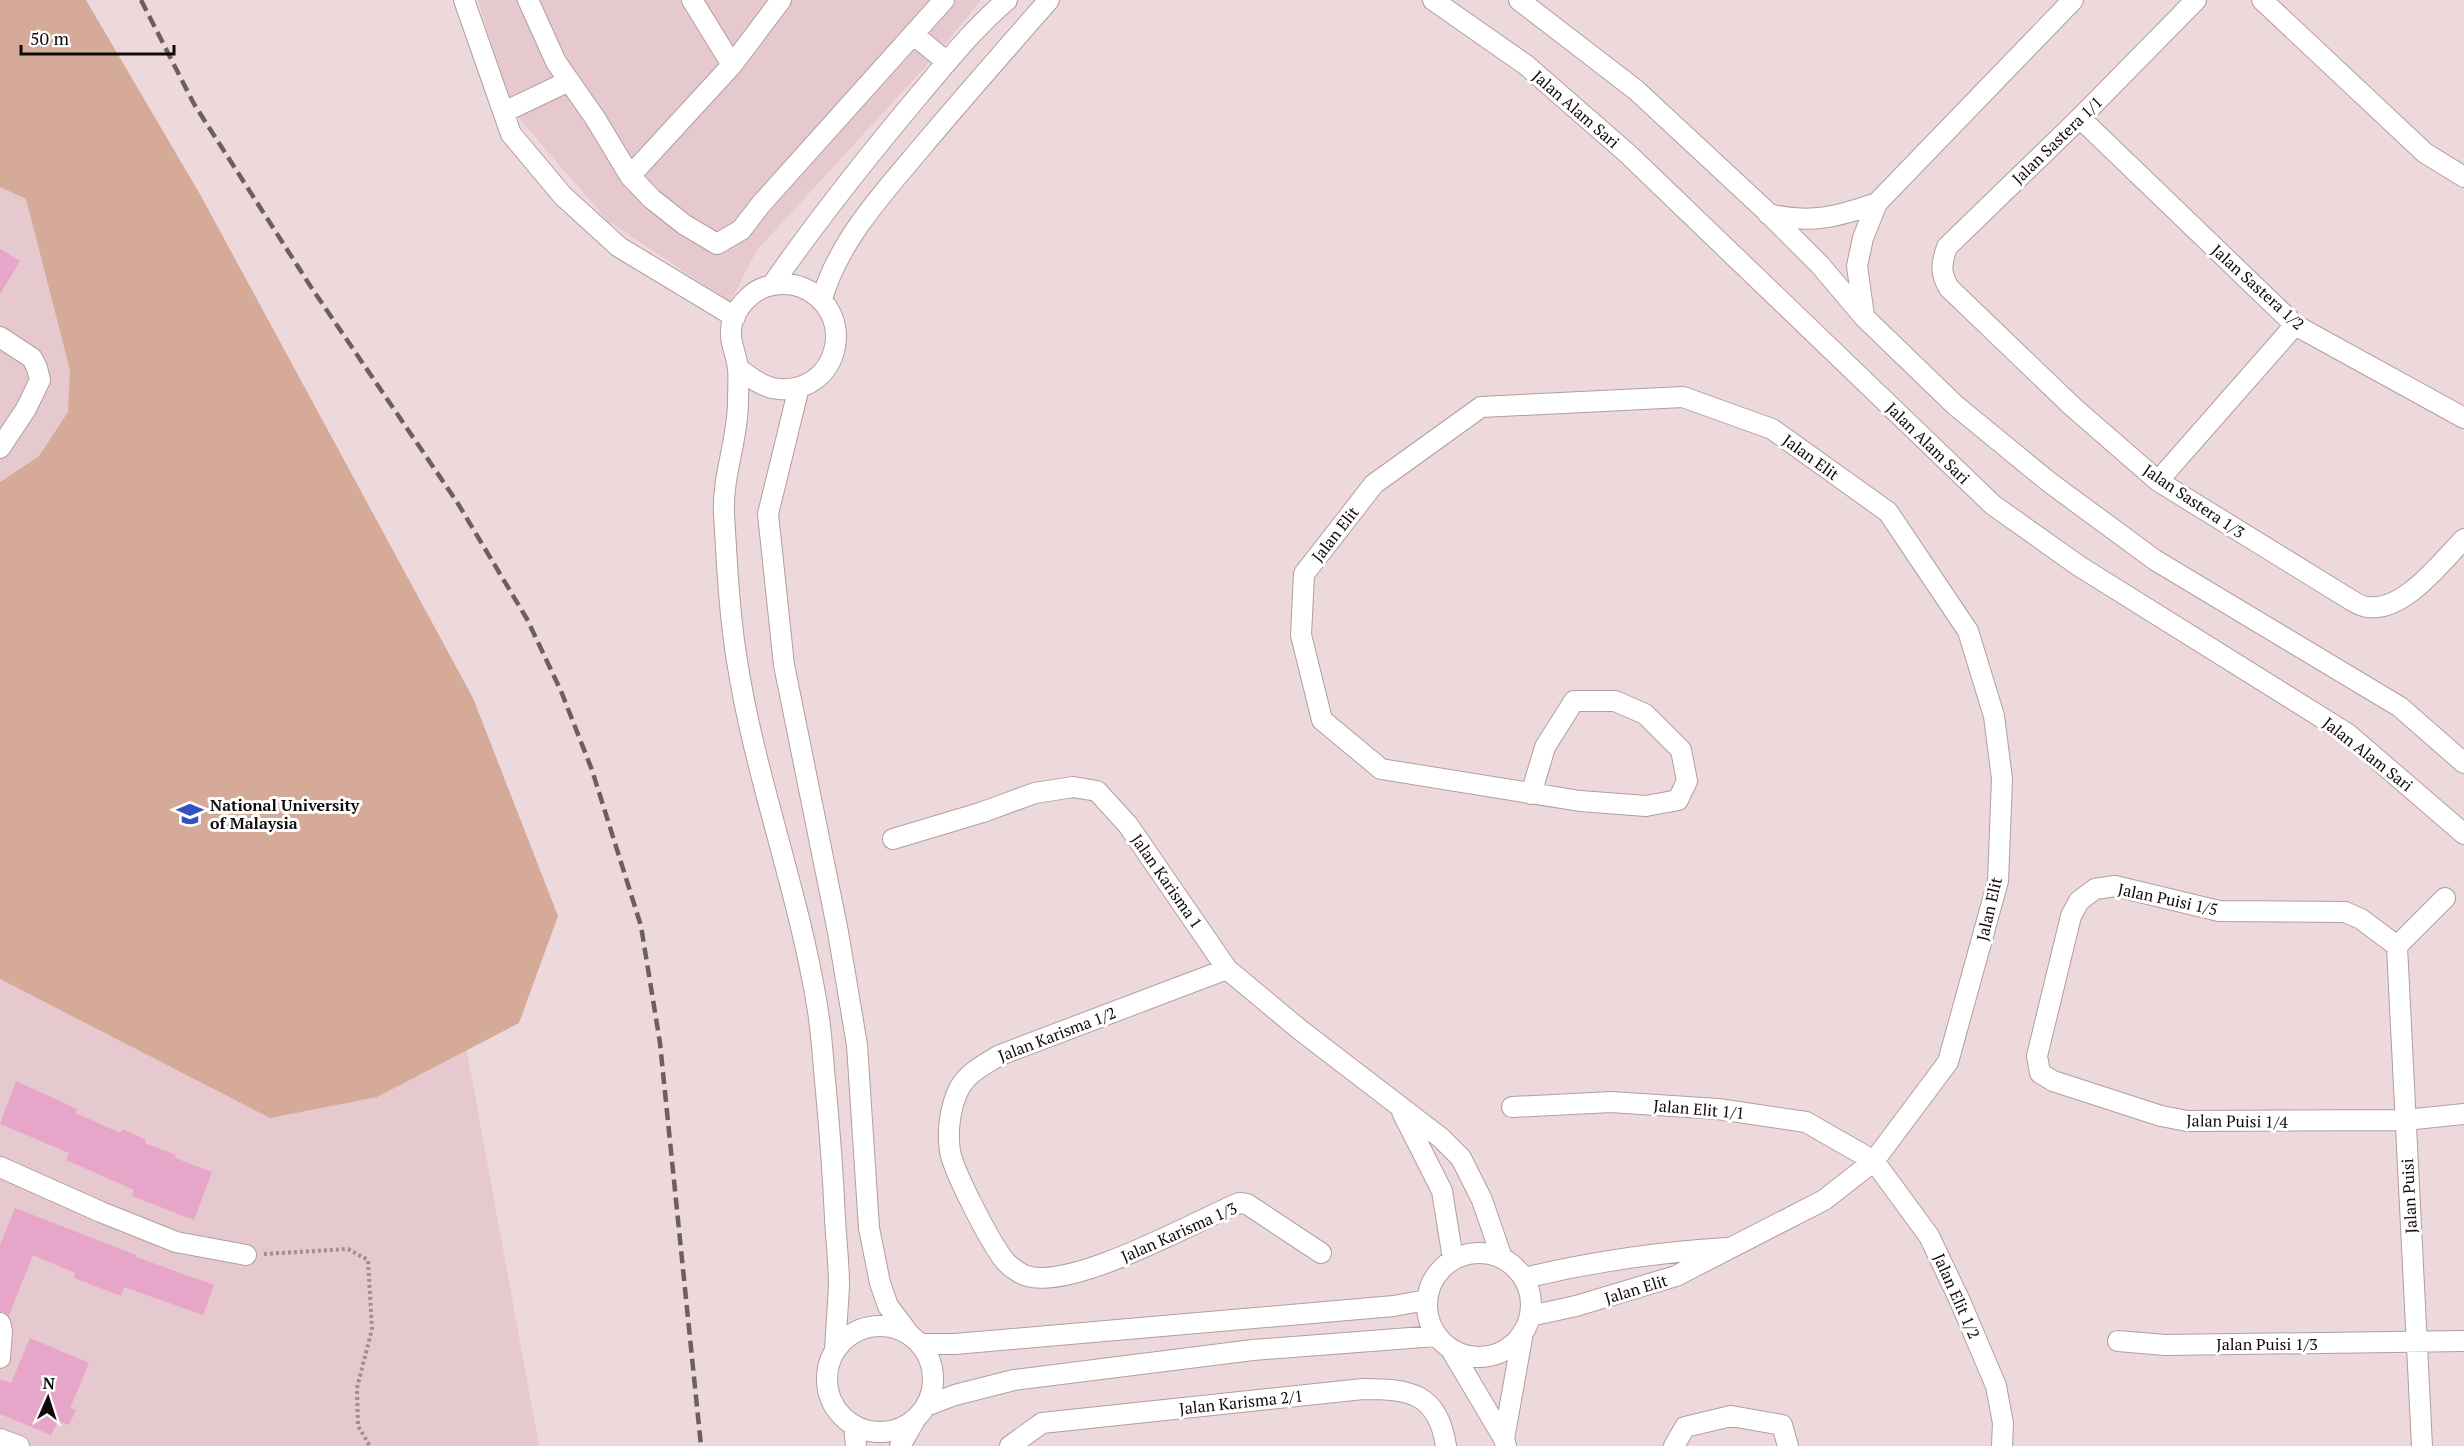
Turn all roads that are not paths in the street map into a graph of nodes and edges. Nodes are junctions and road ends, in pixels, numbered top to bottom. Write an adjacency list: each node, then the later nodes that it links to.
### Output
1 (464, 0): 17 (street)
2 (528, 0): 16 (street)
3 (692, 0): 15 (street)
4 (781, 0): 15 (street)
5 (944, 0): 13 (street)
6 (1007, 0): 14 (street)
7 (1049, 0): 25 (street)
8 (1433, 0): 40 (street, Jalan Alam Sari)
9 (1519, 0): 22 (street)
10 (2073, 0): 21 (street)
11 (2196, 0): 18 (street, Jalan Sastera 1/1)
12 (2262, 0): 20 (street)
13 (914, 35): 14 (street); 19 (street)
14 (947, 62): 23 (street)
15 (732, 65): 19 (street)
16 (569, 81): 17 (street); 19 (street)
17 (504, 112): 26 (street)
18 (2080, 118): 24 (street, Jalan Sastera 1/1); 28 (street, Jalan Sastera 1/2)
19 (630, 176)
20 (2464, 177)
21 (1877, 203): 22 (street); 27 (street)
22 (1768, 214): 27 (street)
23 (772, 285): 25 (street); 26 (street)
24 (1949, 288): 34 (street, Jalan Sastera 1/3)
25 (822, 299): 31 (street)
26 (735, 317): 30 (street)
27 (1864, 317): 36 (street)
28 (2295, 325): 32 (street, Jalan Sastera 1/2); 34 (street)
29 (0, 337): 33 (street)
30 (738, 368): 31 (street); 67 (street)
31 (799, 387): 62 (street)
32 (2464, 418)
33 (0, 448)
34 (2158, 481): 35 (street, Jalan Sastera 1/3)
35 (2464, 539)
36 (2400, 707): 37 (street); 38 (street)
37 (2464, 750)
38 (2464, 763)
39 (1531, 794): 39 (street, Jalan Elit); 50 (street, Jalan Elit)
40 (2464, 834)
41 (893, 839): 44 (street, Jalan Karisma 1)
42 (2445, 898): 43 (street)
43 (2397, 946): 45 (street, Jalan Puisi 1/5); 49 (street, Jalan Puisi)
44 (1227, 969): 46 (street, Jalan Karisma 1); 57 (street, Jalan Karisma 1/2)
45 (2040, 1074): 49 (street, Jalan Puisi 1/4)
46 (1399, 1107): 55 (street, Jalan Karisma 1); 56 (street, Jalan Karisma 1)
47 (1512, 1107): 50 (street, Jalan Elit 1/1)
48 (2464, 1114): 49 (street, Jalan Puisi 1/4)
49 (2405, 1120): 66 (street, Jalan Puisi)
50 (1874, 1161): 52 (street, Jalan Elit); 80 (street, Jalan Elit 1/2)
51 (0, 1167): 54 (street)
52 (1736, 1247): 58 (street, Jalan Elit); 61 (street, Jalan Elit)
53 (1321, 1253): 57 (street, Jalan Karisma 1/3)
54 (246, 1255)
55 (1502, 1258): 56 (street); 58 (street)
56 (1453, 1259): 59 (street)
57 (1026, 1276)
58 (1524, 1278): 61 (street)
59 (1426, 1300): 62 (street); 65 (street)
60 (0, 1323): 68 (street)
61 (1527, 1324): 65 (street); 72 (street)
62 (915, 1340): 67 (street); 69 (street)
63 (2118, 1341): 66 (street, Jalan Puisi 1/3)
64 (2464, 1341): 66 (street, Jalan Puisi 1/3)
65 (1443, 1342): 69 (street); 72 (street)
66 (2417, 1344): 81 (street, Jalan Puisi)
67 (835, 1351): 70 (street)
68 (0, 1358)
69 (921, 1413): 70 (street); 75 (street)
70 (854, 1425): 74 (street)
71 (0, 1439): 73 (street)
72 (1505, 1442)
73 (19, 1446)
74 (856, 1446)
75 (900, 1446)
76 (1010, 1446): 77 (street, Jalan Karisma 2/1)
77 (1446, 1446)
78 (1674, 1446): 79 (street)
79 (1788, 1446)
80 (2002, 1446)
81 (2422, 1446)

